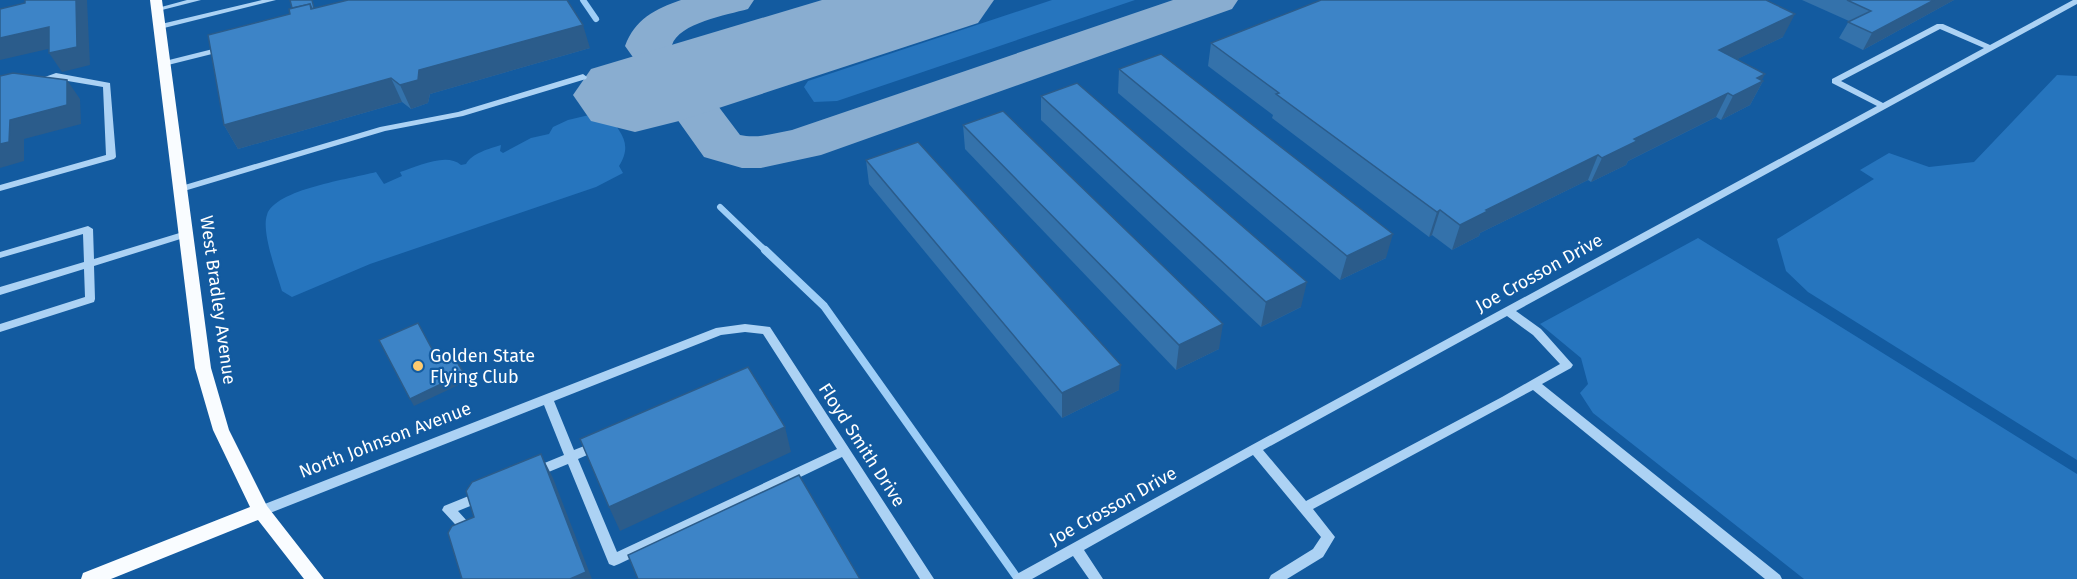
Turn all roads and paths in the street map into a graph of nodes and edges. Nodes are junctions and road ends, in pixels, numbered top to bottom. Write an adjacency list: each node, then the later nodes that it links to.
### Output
1 (197, 0): 4 (street)
2 (272, 0): 5 (street)
3 (2077, 1): 7 (street, Joe Crosson Drive)
4 (157, 5): 5 (main road, West Bradley Avenue)
5 (160, 27): 8 (main road, West Bradley Avenue)
6 (231, 47): 8 (street)
7 (1990, 48): 11 (street, Joe Crosson Drive); 11 (street)
8 (164, 64): 13 (main road, West Bradley Avenue)
9 (583, 77): 13 (street)
10 (22, 85): 12 (street)
11 (1883, 106): 18 (street, Joe Crosson Drive)
12 (0, 188)
13 (181, 189): 14 (main road, West Bradley Avenue)
14 (186, 234): 16 (street); 30 (main road, West Bradley Avenue)
15 (0, 255): 16 (street)
16 (88, 263): 17 (street); 19 (street)
17 (0, 291)
18 (1508, 311): 21 (street); 24 (street, Joe Crosson Drive)
19 (0, 328)
20 (766, 330): 22 (street, North Johnson Avenue); 25 (street, Floyd Smith Drive)
21 (1534, 384): 29 (street); 39 (street)
22 (547, 399): 26 (street); 30 (street, North Johnson Avenue)
23 (614, 439): 26 (street)
24 (1254, 449): 29 (street); 32 (street, Joe Crosson Drive)
25 (844, 451): 26 (street); 35 (street, Floyd Smith Drive)
26 (571, 457): 27 (street)
27 (520, 479)
28 (489, 493): 31 (street)
29 (1304, 508): 38 (street)
30 (261, 511): 33 (main road, West Bradley Avenue); 34 (main road, North Johnson Avenue)
31 (471, 532)
32 (1075, 548): 36 (street, Joe Crosson Drive); 37 (street)
33 (313, 578)
34 (90, 579)
35 (927, 579)
36 (1020, 579)
37 (1096, 579)
38 (1276, 579)
39 (1775, 579)

